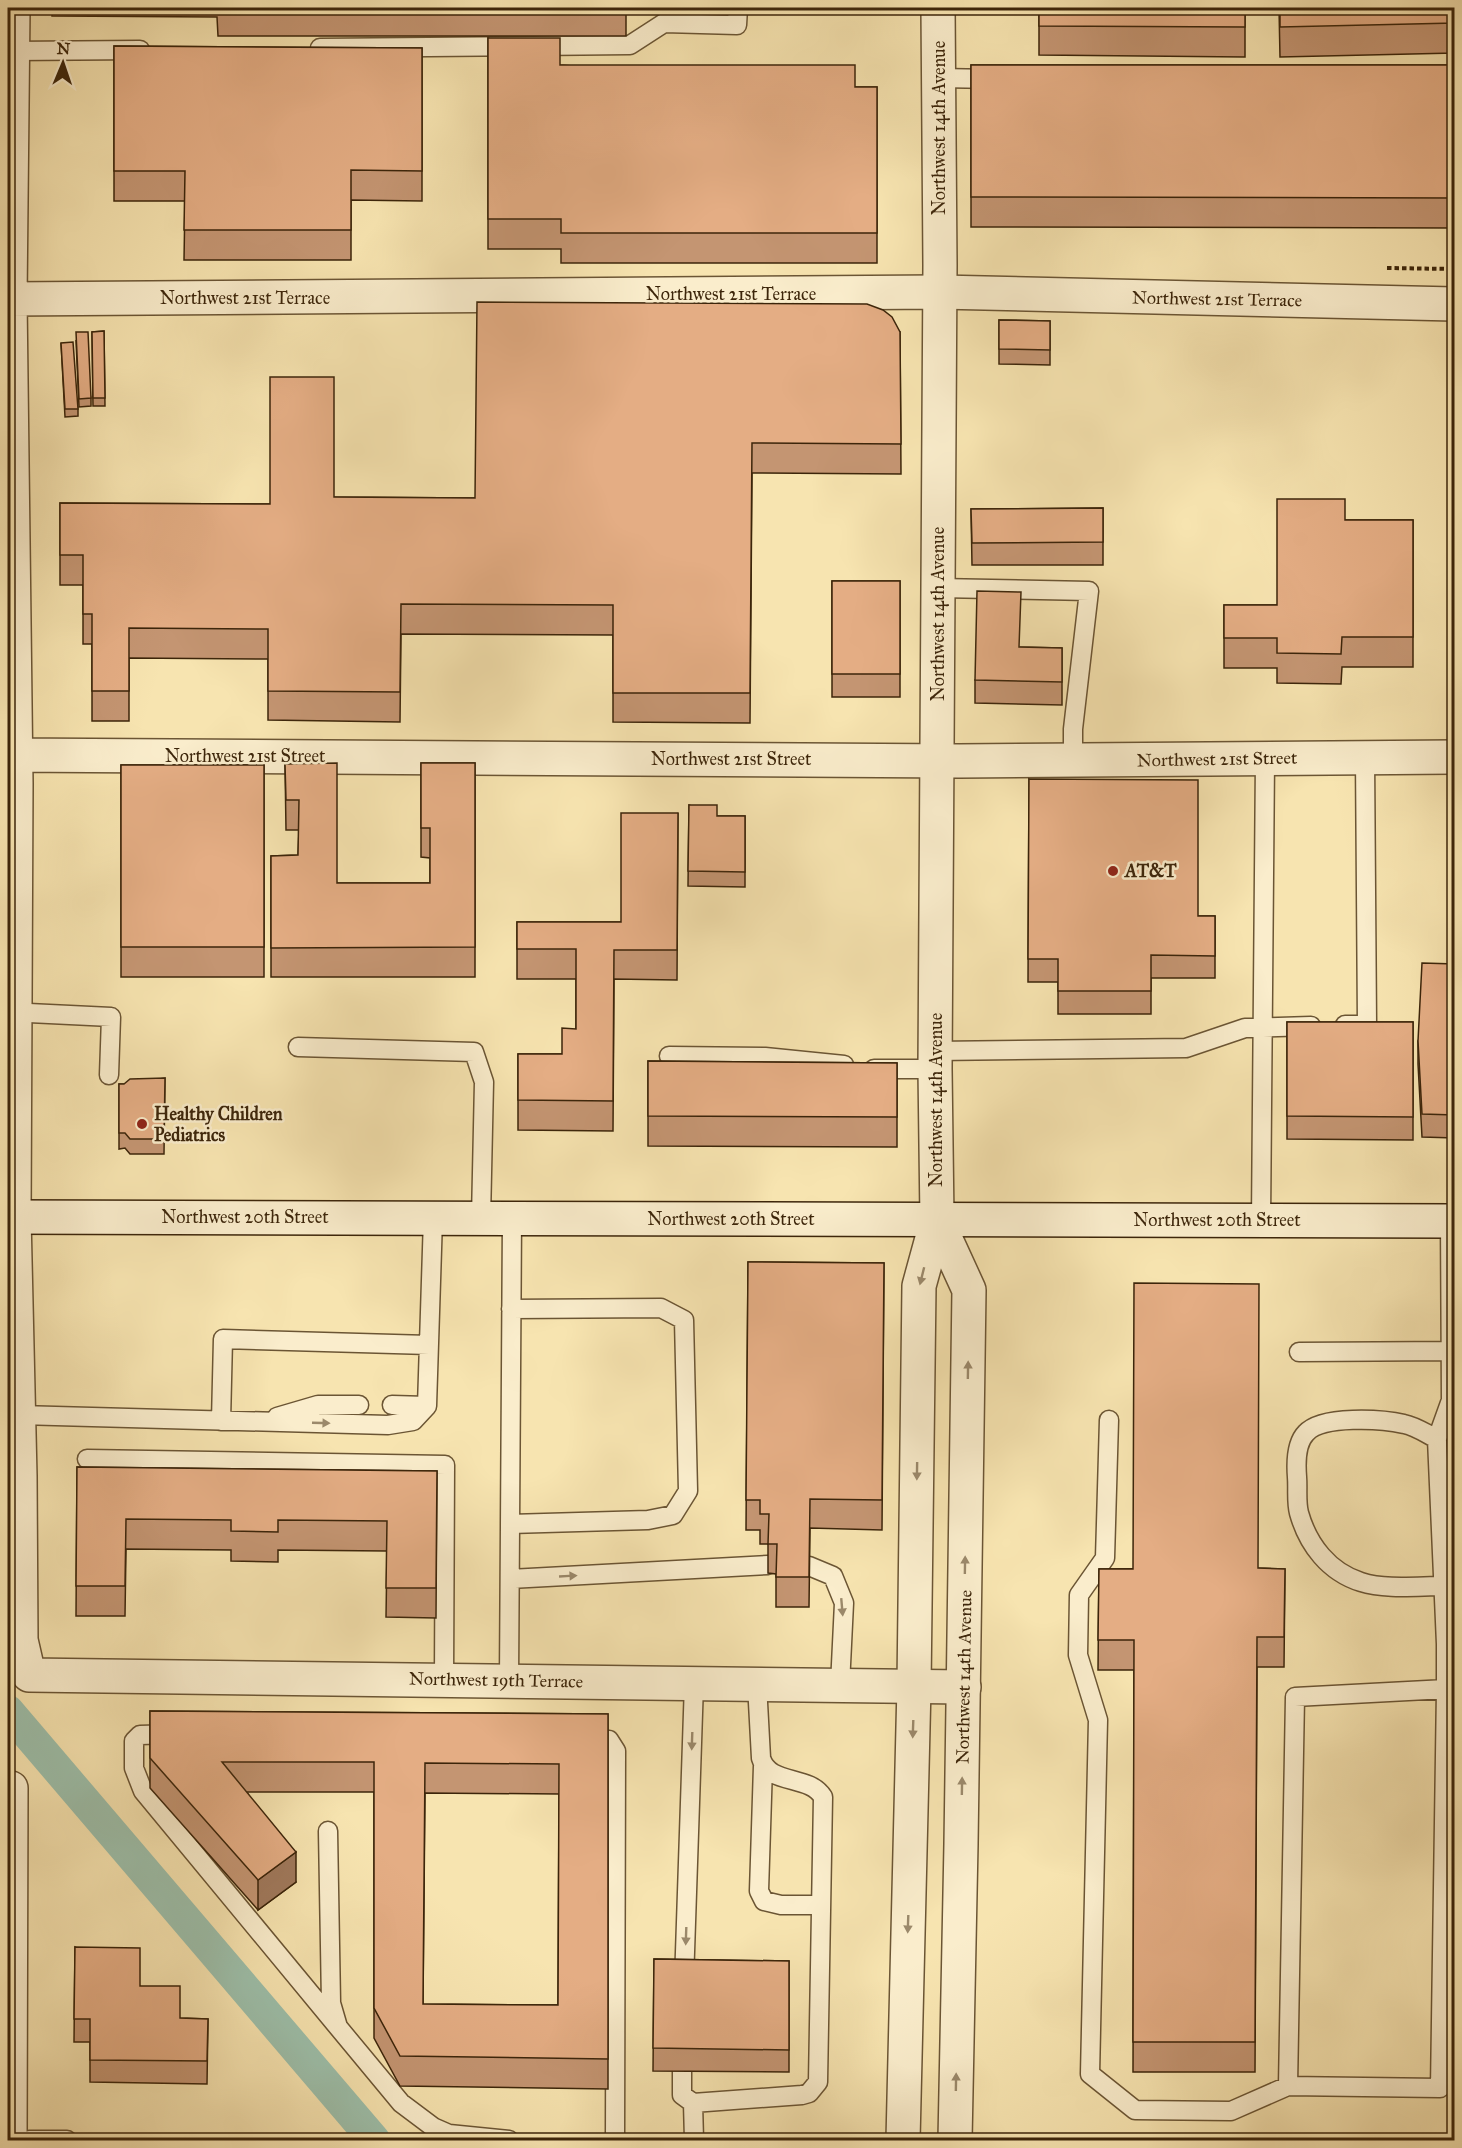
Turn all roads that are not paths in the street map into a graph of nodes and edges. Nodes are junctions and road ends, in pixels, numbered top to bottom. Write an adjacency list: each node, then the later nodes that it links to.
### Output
1 (13, 8): 6 (street)
2 (738, 8): 4 (lane)
3 (938, 8): 7 (street, Northwest 14th Avenue)
4 (306, 48)
5 (162, 50): 6 (lane)
6 (11, 68): 10 (street)
7 (939, 78): 8 (lane); 9 (street, Northwest 14th Avenue)
8 (1013, 80)
9 (940, 292): 10 (street, Northwest 21st Terrace); 11 (street, Northwest 21st Terrace); 12 (street, Northwest 14th Avenue)
10 (9, 299): 13 (street)
11 (1455, 304)
12 (938, 588): 17 (street, Northwest 14th Avenue); 18 (lane)
13 (11, 755): 17 (street, Northwest 21st Street); 19 (street)
14 (1365, 757): 15 (street, Northwest 21st Street); 16 (street, Northwest 21st Street); 20 (lane)
15 (1455, 757)
16 (1265, 758): 18 (street, Northwest 21st Street); 20 (lane)
17 (937, 760): 18 (street, Northwest 21st Street); 23 (street, Northwest 14th Avenue)
18 (1073, 760)
19 (11, 1012): 24 (lane); 25 (street)
20 (1263, 1028): 23 (lane); 29 (lane)
21 (298, 1047): 27 (lane)
22 (669, 1056): 23 (lane)
23 (935, 1060): 28 (street, Northwest 14th Avenue)
24 (109, 1075)
25 (11, 1217): 26 (street, Northwest 20th Street); 38 (street)
26 (433, 1218): 27 (street, Northwest 20th Street); 32 (lane)
27 (496, 1218): 28 (street, Northwest 20th Street); 31 (lane)
28 (937, 1220): 29 (street, Northwest 20th Street); 56 (street, Northwest 14th Avenue, one-way to 56); 57 (street, Northwest 14th Avenue, one-way to 28)
29 (1261, 1221): 30 (street, Northwest 20th Street)
30 (1453, 1221): 33 (lane)
31 (511, 1309): 45 (lane); 45 (lane)
32 (429, 1345): 37 (lane); 40 (lane)
33 (1453, 1351): 34 (lane); 42 (lane)
34 (1299, 1352)
35 (359, 1404): 41 (lane)
36 (392, 1405): 37 (lane)
37 (428, 1406): 41 (lane, one-way to 37)
38 (19, 1415): 40 (lane); 44 (street)
39 (1109, 1420): 68 (lane)
40 (221, 1421): 41 (lane)
41 (261, 1422)
42 (1437, 1439): 49 (lane); 49 (lane)
43 (87, 1459): 51 (lane)
44 (14, 1482): 51 (street, Northwest 19th Terrace)
45 (510, 1524): 48 (lane)
46 (768, 1565): 48 (lane, one-way to 46)
47 (809, 1566): 55 (lane, one-way to 55)
48 (510, 1579): 52 (lane)
49 (1444, 1586): 50 (lane)
50 (1450, 1644): 58 (lane)
51 (444, 1679): 52 (street, Northwest 19th Terrace)
52 (509, 1680): 53 (street, Northwest 19th Terrace)
53 (694, 1683): 54 (street, Northwest 19th Terrace); 65 (lane, one-way to 65)
54 (757, 1684): 55 (street, Northwest 19th Terrace); 61 (lane)
55 (840, 1685): 56 (street, Northwest 19th Terrace)
56 (914, 1686): 57 (street, Northwest 19th Terrace); 76 (street, Northwest 14th Avenue, one-way to 76)
57 (964, 1686): 77 (street, Northwest 14th Avenue, one-way to 57)
58 (1446, 1689): 68 (lane); 68 (lane)
59 (188, 1734): 66 (lane)
60 (566, 1738): 74 (lane)
61 (763, 1766): 64 (lane); 64 (lane)
62 (11, 1788): 70 (street)
63 (328, 1831): 66 (lane)
64 (820, 1905): 69 (lane)
65 (684, 1982)
66 (338, 2027): 73 (lane)
67 (682, 2071): 69 (lane)
68 (1288, 2086)
69 (693, 2103): 75 (lane)
70 (10, 2140)
71 (29, 2140): 72 (lane)
72 (67, 2140)
73 (509, 2140)
74 (615, 2140)
75 (694, 2140)
76 (903, 2140)
77 (955, 2140)

